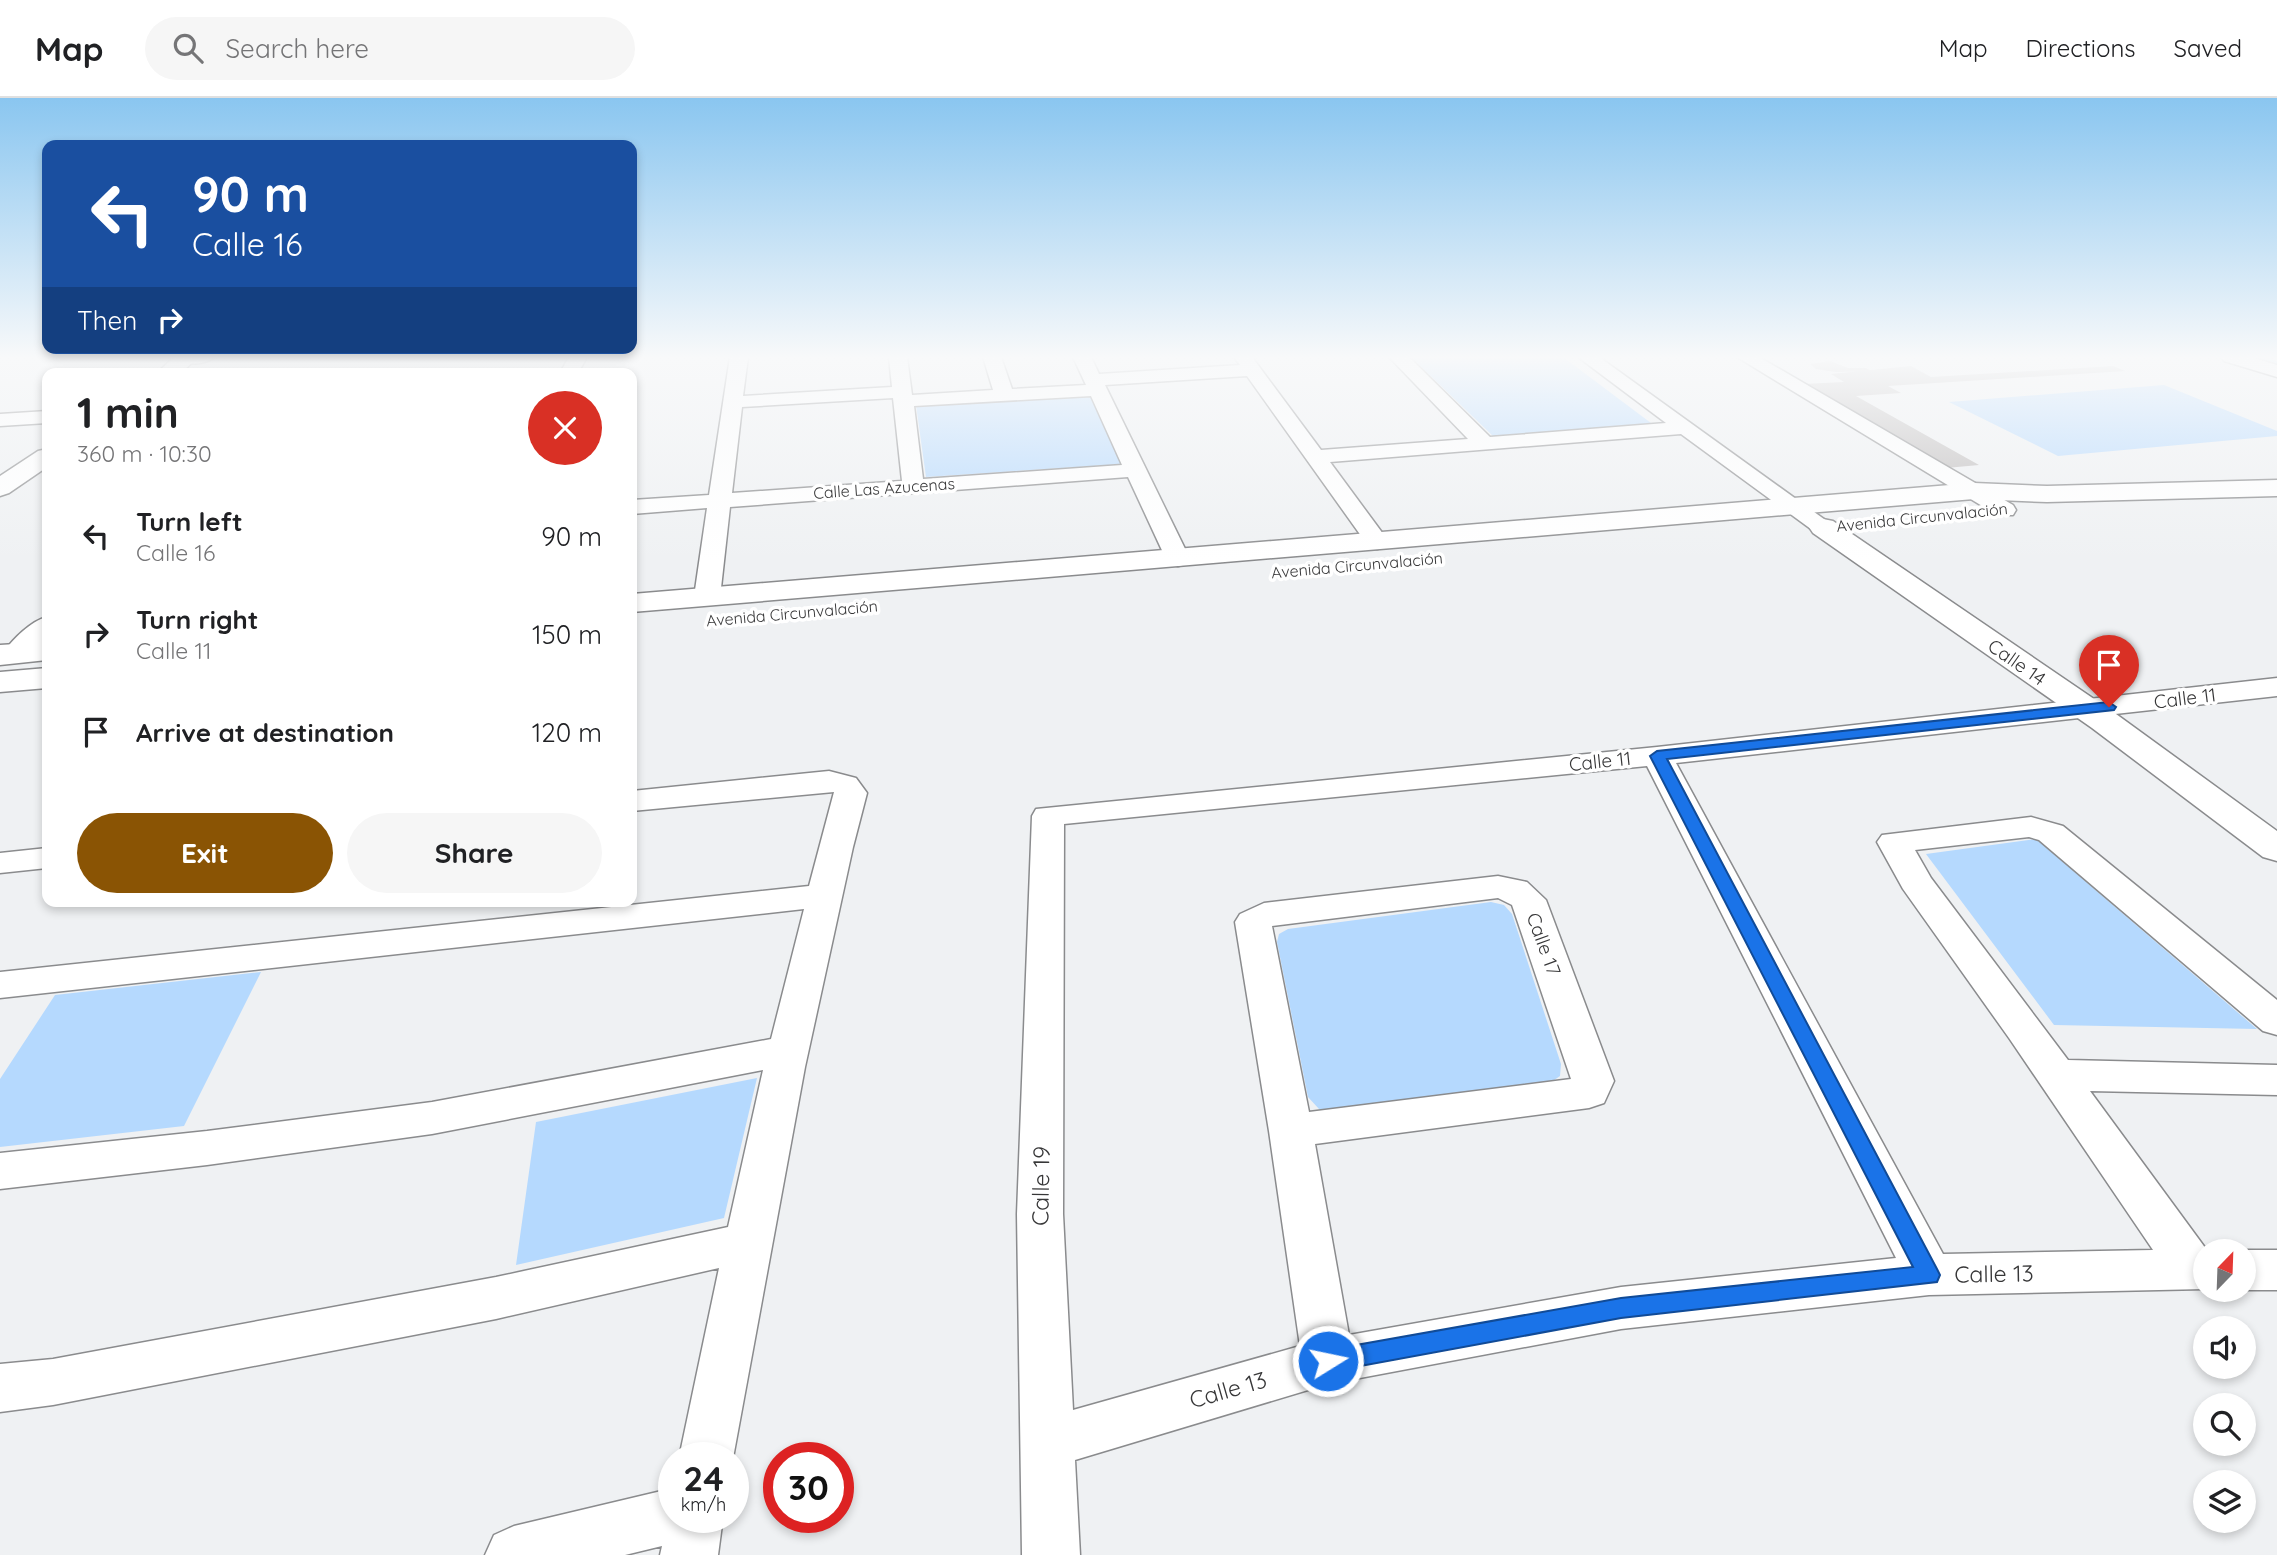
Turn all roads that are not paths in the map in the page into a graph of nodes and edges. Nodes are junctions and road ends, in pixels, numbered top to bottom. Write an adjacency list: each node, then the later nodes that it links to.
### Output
1 (731, 425): 18 (street)
2 (906, 425): 13 (street)
3 (1115, 425): 12 (street)
4 (1291, 425): 10 (street)
5 (1467, 425): 9 (street)
6 (1679, 425): 8 (street)
7 (1862, 425): 16 (street)
8 (1683, 428): 9 (street); 19 (street)
9 (1486, 444): 10 (street)
10 (1314, 457): 23 (street)
11 (42, 459): 14 (street)
12 (1137, 470): 13 (street, Calle Las Azucenas); 24 (street)
13 (913, 485): 18 (street, Calle Las Azucenas)
14 (0, 488)
15 (2277, 488): 17 (street)
16 (1974, 491): 17 (street, Avenida Circunvalación); 19 (street, Avenida Circunvalación); 21 (street)
17 (2047, 494): 21 (street, Avenida Circunvalación)
18 (720, 500): 20 (street, Calle Las Azucenas); 27 (street)
19 (1793, 505): 22 (street); 23 (street, Avenida Circunvalación)
20 (637, 507)
21 (2005, 510): 22 (street, Avenida Circunvalación)
22 (1823, 527): 25 (street, Avenida Circunvalación); 35 (street, Calle 14)
23 (1377, 542): 24 (street, Avenida Circunvalación)
24 (1178, 559): 25 (street, Avenida Circunvalación)
25 (1151, 571): 26 (street, Avenida Circunvalación)
26 (991, 585): 27 (street, Avenida Circunvalación); 29 (street, Avenida Circunvalación)
27 (707, 597): 28 (street, Avenida Circunvalación)
28 (637, 603)
29 (637, 627)
30 (42, 631): 31 (street)
31 (22, 653)
32 (42, 678): 33 (street)
33 (0, 682)
34 (2277, 687): 35 (street, Calle 11)
35 (2086, 709): 36 (street, Calle 11); 39 (street, Calle 14)
36 (1657, 756): 38 (street, Calle 11); 55 (street)
37 (637, 800): 42 (street)
38 (1048, 816): 59 (street, Calle 19)
39 (2277, 849)
40 (42, 859): 41 (street)
41 (0, 863)
42 (826, 894): 43 (street); 45 (street)
43 (0, 985)
44 (2277, 1021): 46 (street)
45 (786, 1051): 49 (street); 50 (street)
46 (2057, 1075): 47 (street); 51 (street)
47 (2277, 1080)
48 (1291, 1131): 48 (street, Calle 17); 56 (street, Calle 17)
49 (0, 1171)
50 (749, 1242): 57 (street); 58 (street)
51 (2193, 1261)
52 (2193, 1269): 55 (street, Calle 13)
53 (2256, 1270): 54 (street)
54 (2277, 1270)
55 (1929, 1275): 56 (street, Calle 13)
56 (1328, 1361): 59 (street, Calle 13)
57 (0, 1388)
58 (709, 1442)
59 (1046, 1443): 64 (street, Calle 19)
60 (658, 1519): 62 (street)
61 (693, 1533): 63 (street)
62 (514, 1555)
63 (690, 1555)
64 (1051, 1555)

